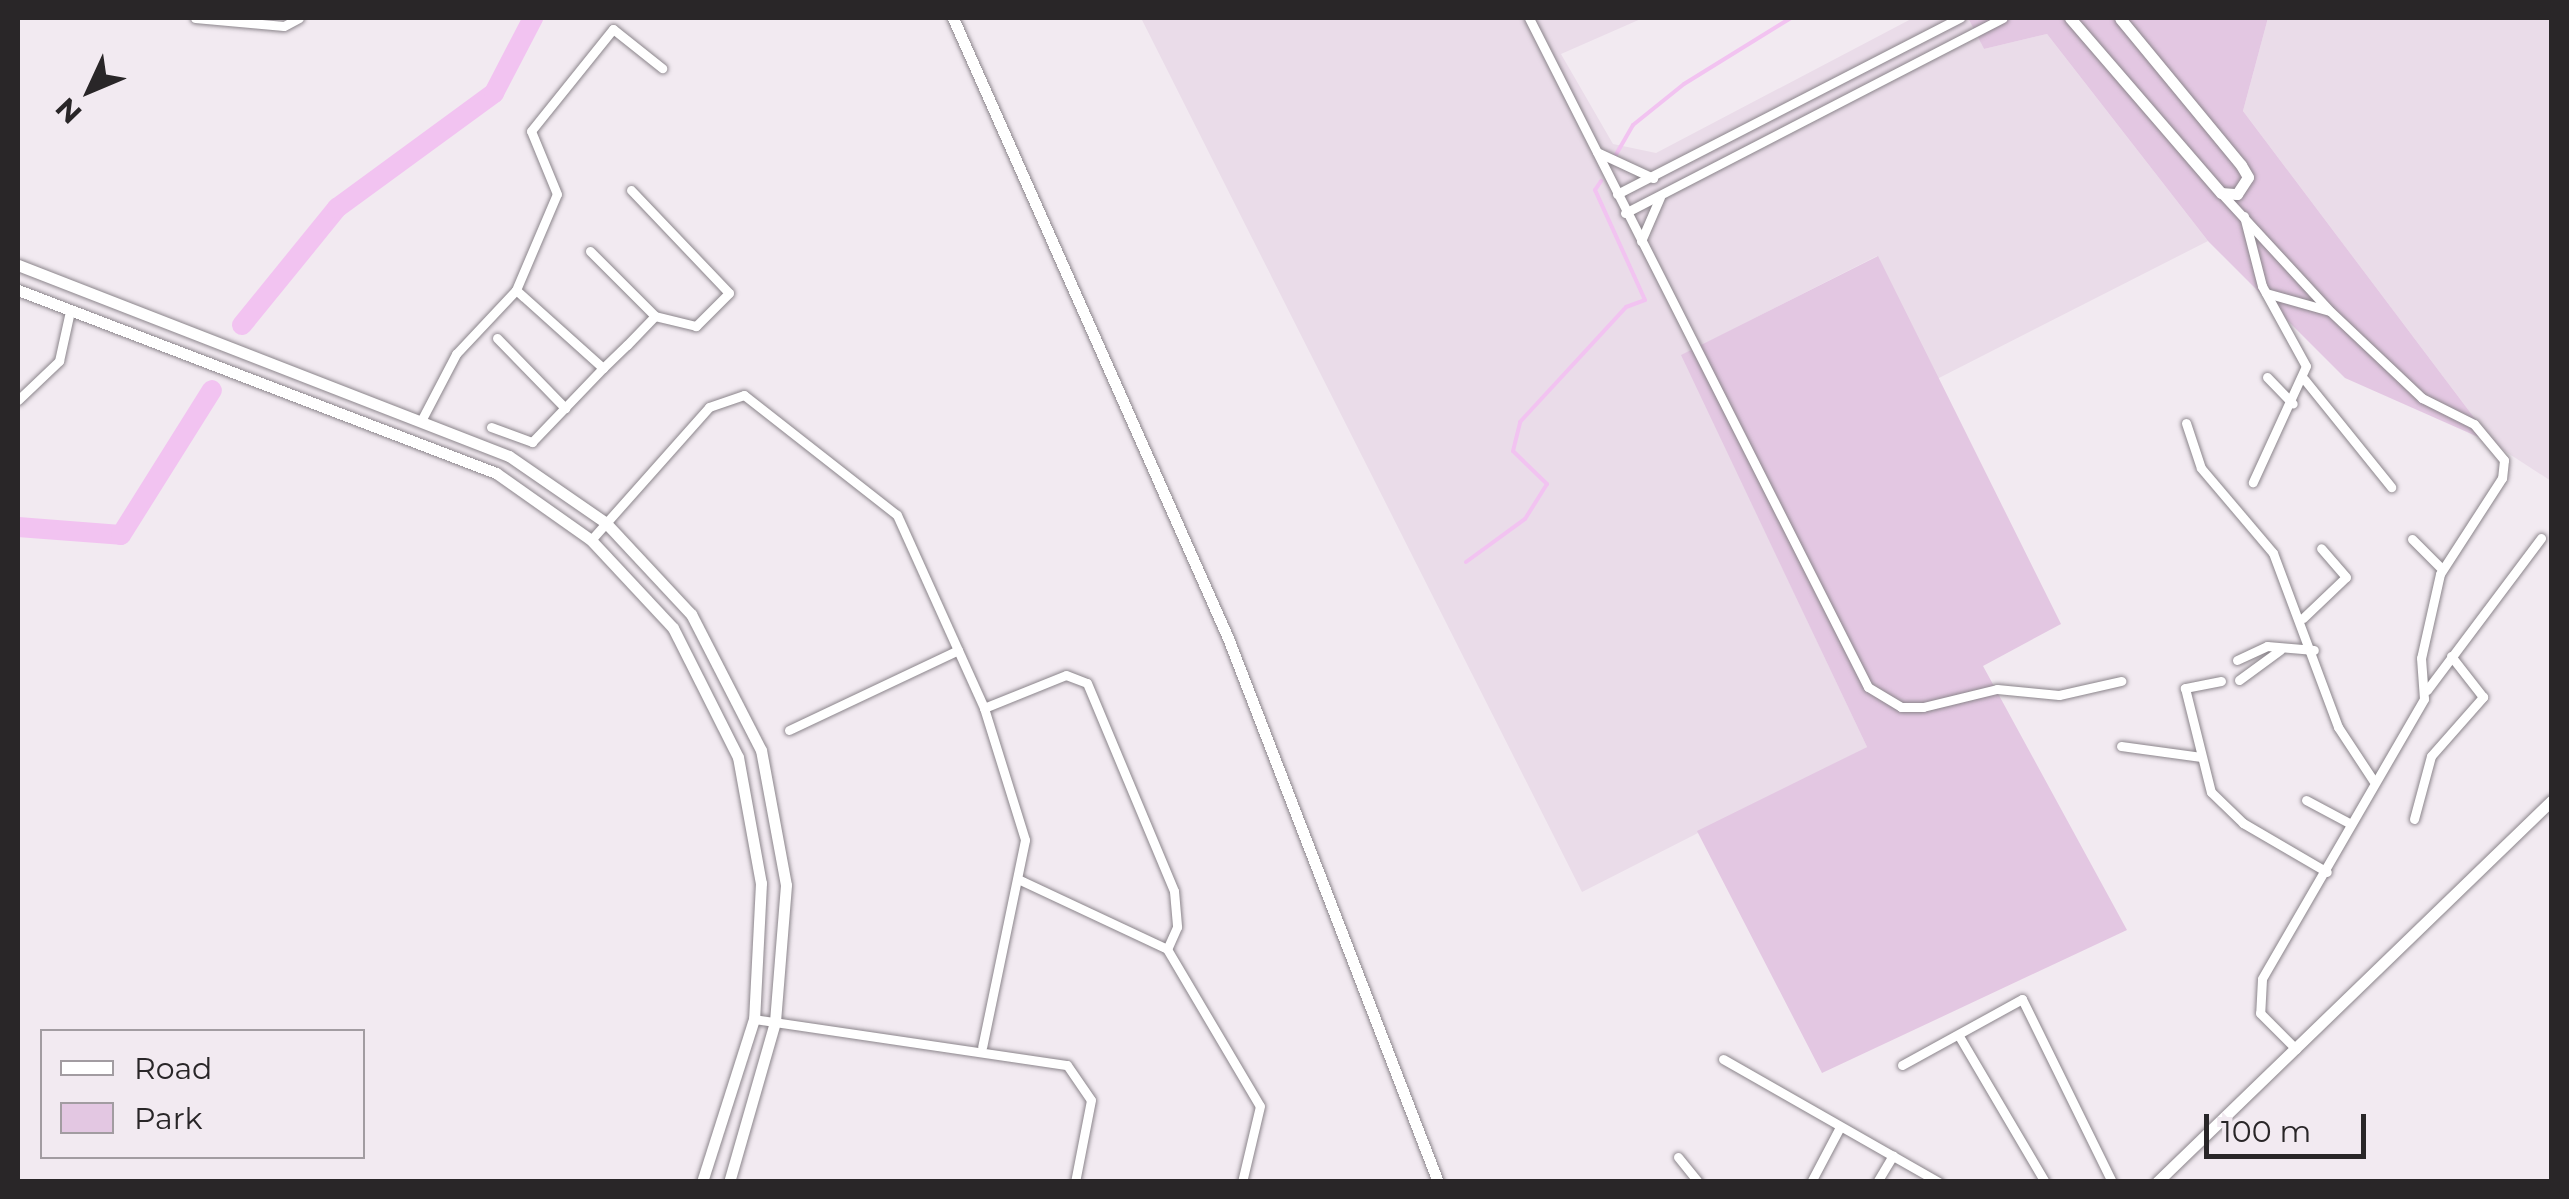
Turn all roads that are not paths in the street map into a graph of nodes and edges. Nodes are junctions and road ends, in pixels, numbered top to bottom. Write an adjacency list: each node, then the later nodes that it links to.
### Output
1 (195, 18): 2 (street)
2 (298, 18)
3 (953, 18): 81 (street)
4 (1530, 18): 10 (street)
5 (1960, 18): 11 (street)
6 (2003, 18): 15 (street)
7 (2070, 18): 13 (street)
8 (2120, 18): 13 (street)
9 (662, 68): 22 (street)
10 (1596, 151): 11 (street); 14 (street)
11 (1653, 178): 14 (street)
12 (631, 190): 26 (street)
13 (2221, 193): 17 (street)
14 (1617, 194): 16 (street)
15 (1662, 194): 16 (street); 18 (street)
16 (1625, 213): 18 (street)
17 (2244, 216): 23 (street); 25 (street)
18 (1641, 244): 52 (street)
19 (590, 252): 26 (street)
20 (18, 265): 34 (street)
21 (18, 290): 24 (street)
22 (516, 290): 28 (street); 34 (street)
23 (2266, 293): 25 (street); 30 (street)
24 (70, 311): 31 (street); 42 (street)
25 (2330, 311): 44 (street)
26 (655, 316): 28 (street)
27 (497, 338): 33 (street)
28 (603, 368): 33 (street)
29 (2267, 378): 32 (street)
30 (2304, 380): 32 (street); 38 (street)
31 (18, 400)
32 (2293, 404): 37 (street)
33 (565, 408): 36 (street)
34 (420, 421): 39 (street)
35 (2186, 423): 45 (street)
36 (491, 428)
37 (2254, 482)
38 (2392, 487)
39 (606, 524): 42 (street); 46 (street); 68 (street)
40 (2412, 538): 44 (street)
41 (2541, 538): 49 (street)
42 (591, 540): 67 (street)
43 (2321, 548): 45 (street)
44 (2442, 569): 54 (street)
45 (2303, 618): 48 (street)
46 (958, 650): 55 (street); 56 (street)
47 (2280, 650): 48 (street); 50 (street); 51 (street)
48 (2314, 650): 59 (street)
49 (2451, 656): 54 (street); 62 (street)
50 (2237, 660)
51 (2240, 680)
52 (2121, 681)
53 (2222, 681): 58 (street)
54 (2427, 690): 59 (street)
55 (984, 708): 65 (street); 66 (street)
56 (789, 730)
57 (2121, 746): 58 (street)
58 (2201, 756): 64 (street)
59 (2373, 780): 63 (street)
60 (2306, 800): 63 (street)
61 (2552, 800): 71 (street)
62 (2414, 819)
63 (2351, 824): 64 (street)
64 (2326, 872): 71 (street)
65 (1020, 880): 66 (street); 70 (street)
66 (1167, 949): 80 (street)
67 (754, 1019): 68 (street); 77 (street)
68 (776, 1022): 70 (street); 78 (street)
69 (1959, 1036): 73 (street); 86 (street); 87 (street)
70 (982, 1047): 79 (street)
71 (2296, 1049): 88 (street)
72 (1723, 1058): 74 (street)
73 (1902, 1065)
74 (1840, 1127): 75 (street); 83 (street)
75 (1893, 1155): 84 (street); 85 (street)
76 (1678, 1157): 82 (street)
77 (702, 1182)
78 (729, 1182)
79 (1076, 1182)
80 (1242, 1182)
81 (1438, 1182)
82 (1698, 1182)
83 (1811, 1182)
84 (1877, 1182)
85 (1939, 1182)
86 (2045, 1182)
87 (2112, 1182)
88 (2157, 1182)

